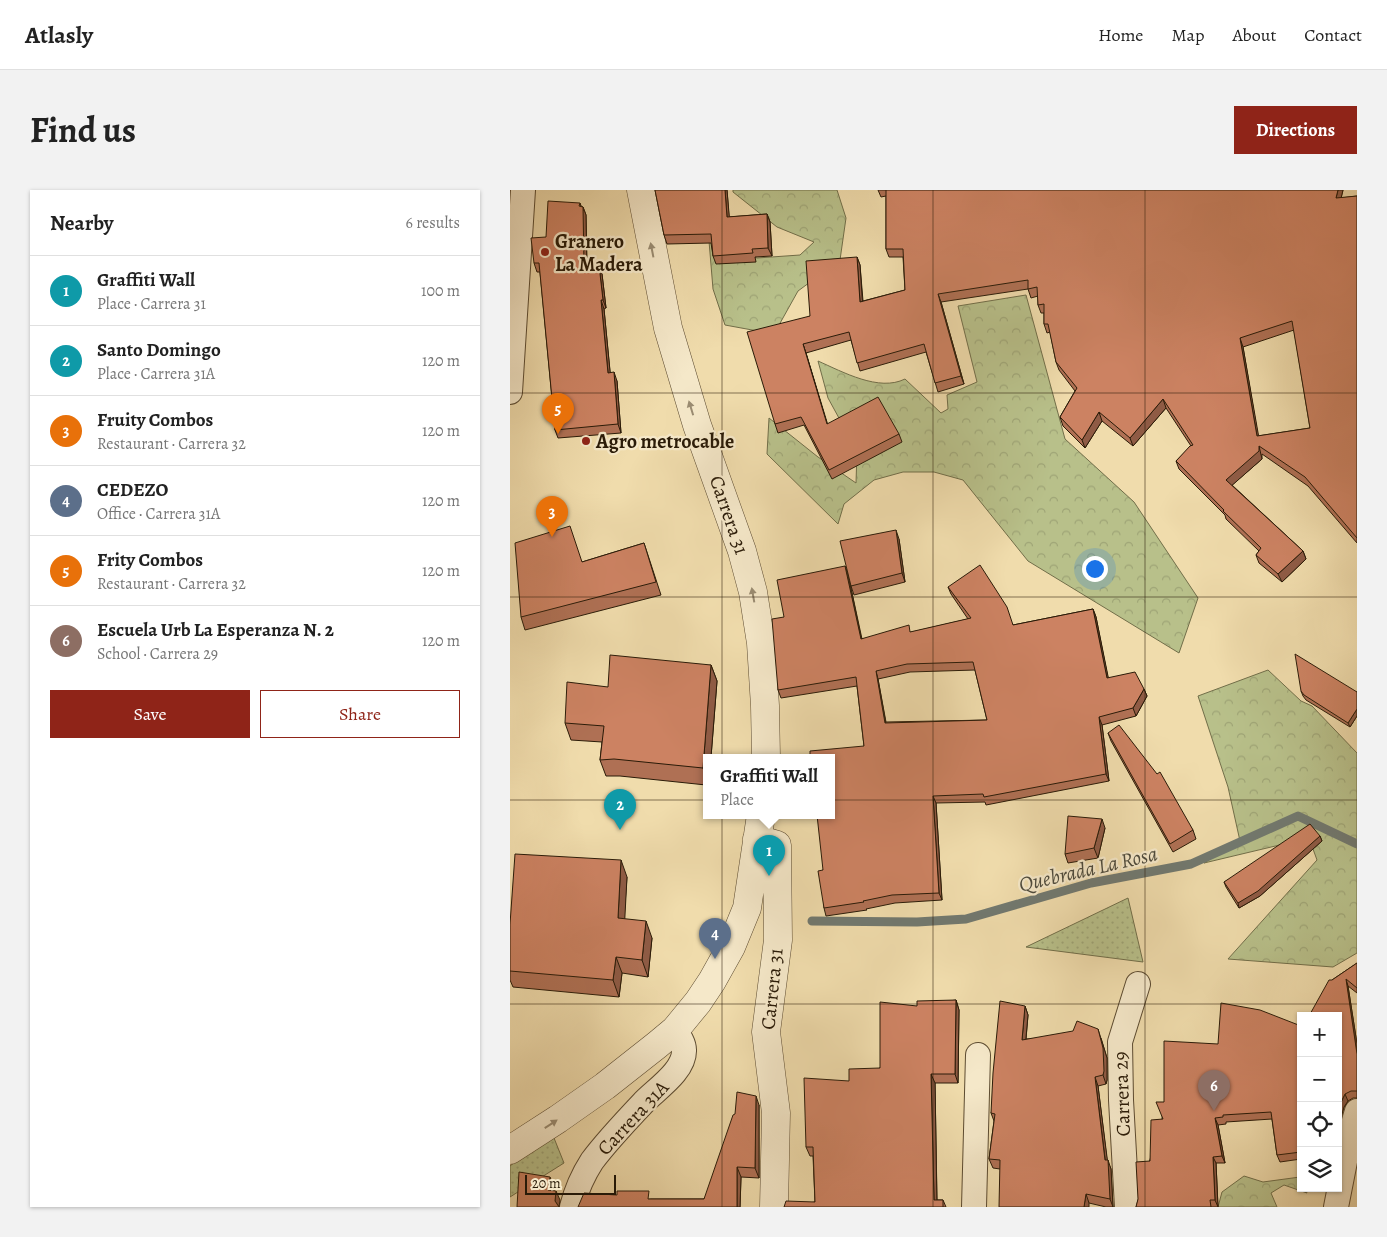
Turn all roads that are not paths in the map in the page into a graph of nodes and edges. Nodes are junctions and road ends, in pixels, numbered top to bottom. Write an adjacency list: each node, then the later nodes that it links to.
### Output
1 (523, 190): 3 (street)
2 (641, 190): 4 (street, Carrera 31, one-way to 2)
3 (510, 392)
4 (766, 754)
5 (759, 827): 7 (street, Carrera 31A); 12 (street, Carrera 31)
6 (1138, 984): 14 (street, Carrera 29)
7 (675, 1030): 10 (street, Carrera 31A, one-way to 7); 11 (street, Carrera 31A)
8 (978, 1055): 13 (street)
9 (1357, 1111): 15 (street)
10 (510, 1150)
11 (572, 1207)
12 (774, 1207)
13 (974, 1207)
14 (1127, 1207)
15 (1336, 1207)

